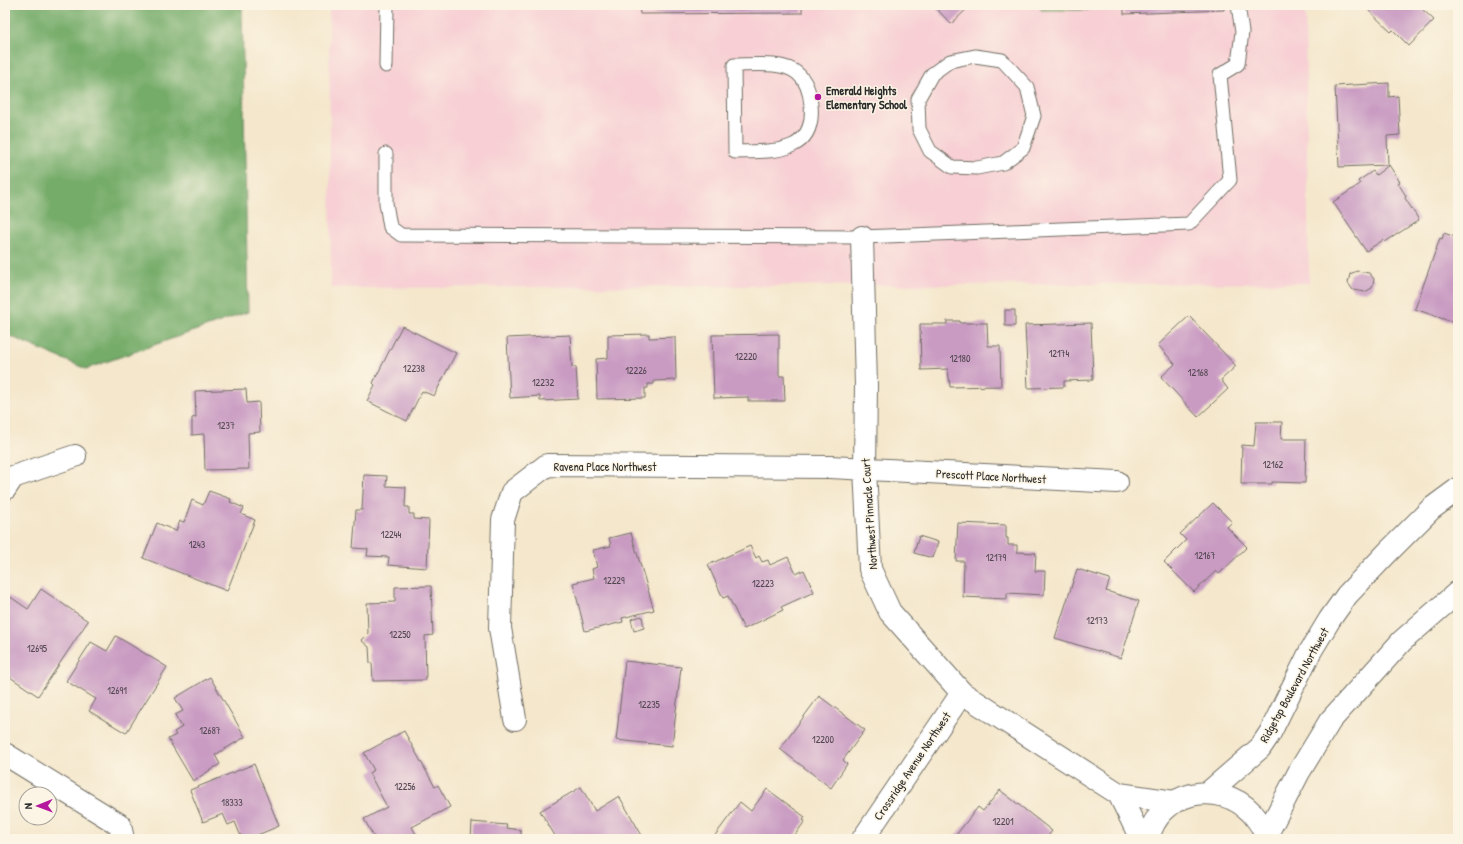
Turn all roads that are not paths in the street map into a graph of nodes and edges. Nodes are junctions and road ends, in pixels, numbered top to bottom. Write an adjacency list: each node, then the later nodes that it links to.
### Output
1 (387, 5): 5 (lane)
2 (1238, 5): 7 (lane)
3 (1002, 60): 3 (lane)
4 (734, 65): 4 (lane)
5 (386, 66)
6 (386, 154): 7 (lane)
7 (862, 237): 9 (street, Northwest Pinnacle Court)
8 (76, 456): 11 (street)
9 (865, 469): 10 (street, Prescott Place Northwest); 14 (street, Northwest Pinnacle Court); 15 (street, Ravena Place Northwest)
10 (1117, 482)
11 (5, 489)
12 (1458, 489): 17 (street, Ridgetop Boulevard Northwest)
13 (1458, 592): 20 (street)
14 (962, 693): 18 (street, Northwest Pinnacle Court); 22 (street, Crossridge Avenue Northwest)
15 (515, 719)
16 (5, 754): 21 (street)
17 (1209, 792): 19 (street); 20 (street)
18 (1118, 794): 19 (street, Northwest Pinnacle Court); 23 (street)
19 (1174, 802): 24 (street)
20 (1266, 838)
21 (124, 839)
22 (862, 839)
23 (1141, 839)
24 (1148, 839)

